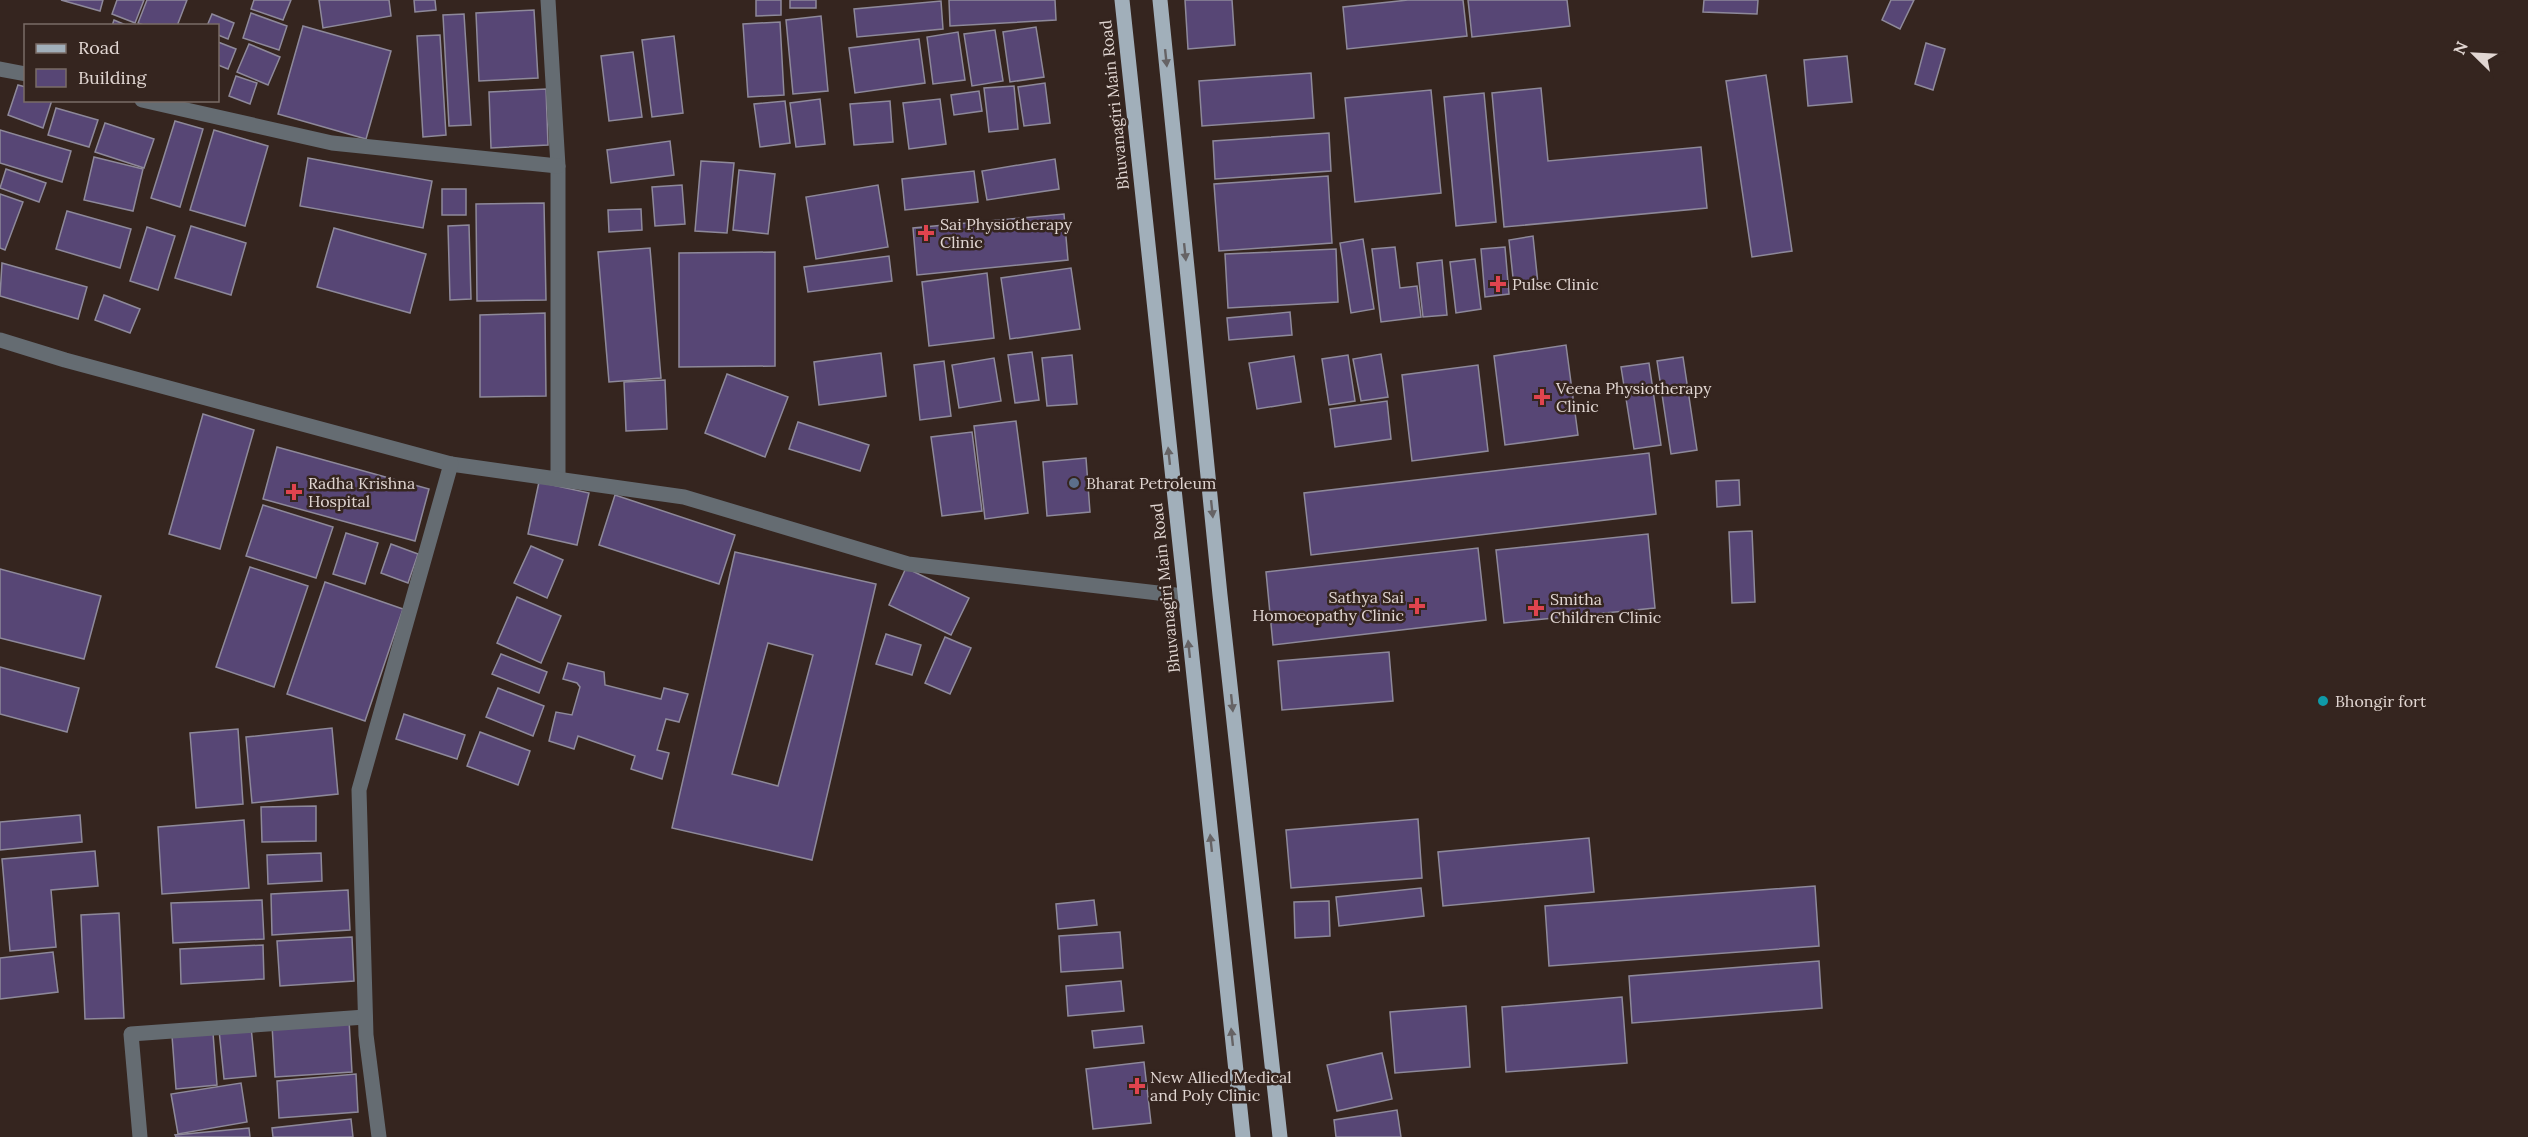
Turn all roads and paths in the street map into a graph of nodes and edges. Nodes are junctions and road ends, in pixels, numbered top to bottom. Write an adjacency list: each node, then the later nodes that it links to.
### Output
1 (548, 0): 7 (street)
2 (1122, 0): 11 (main road, Bhuvanagiri Main Road, one-way to 2)
3 (1160, 0): 16 (main road, one-way to 16)
4 (0, 69): 5 (street)
5 (24, 75)
6 (151, 102): 7 (street)
7 (558, 166): 10 (street)
8 (0, 340): 9 (street)
9 (451, 464): 10 (street); 12 (street)
10 (558, 479): 11 (street)
11 (1184, 596): 15 (main road, Bhuvanagiri Main Road, one-way to 11)
12 (365, 1017): 13 (street); 14 (street)
13 (140, 1137)
14 (379, 1137)
15 (1243, 1137)
16 (1280, 1137)

